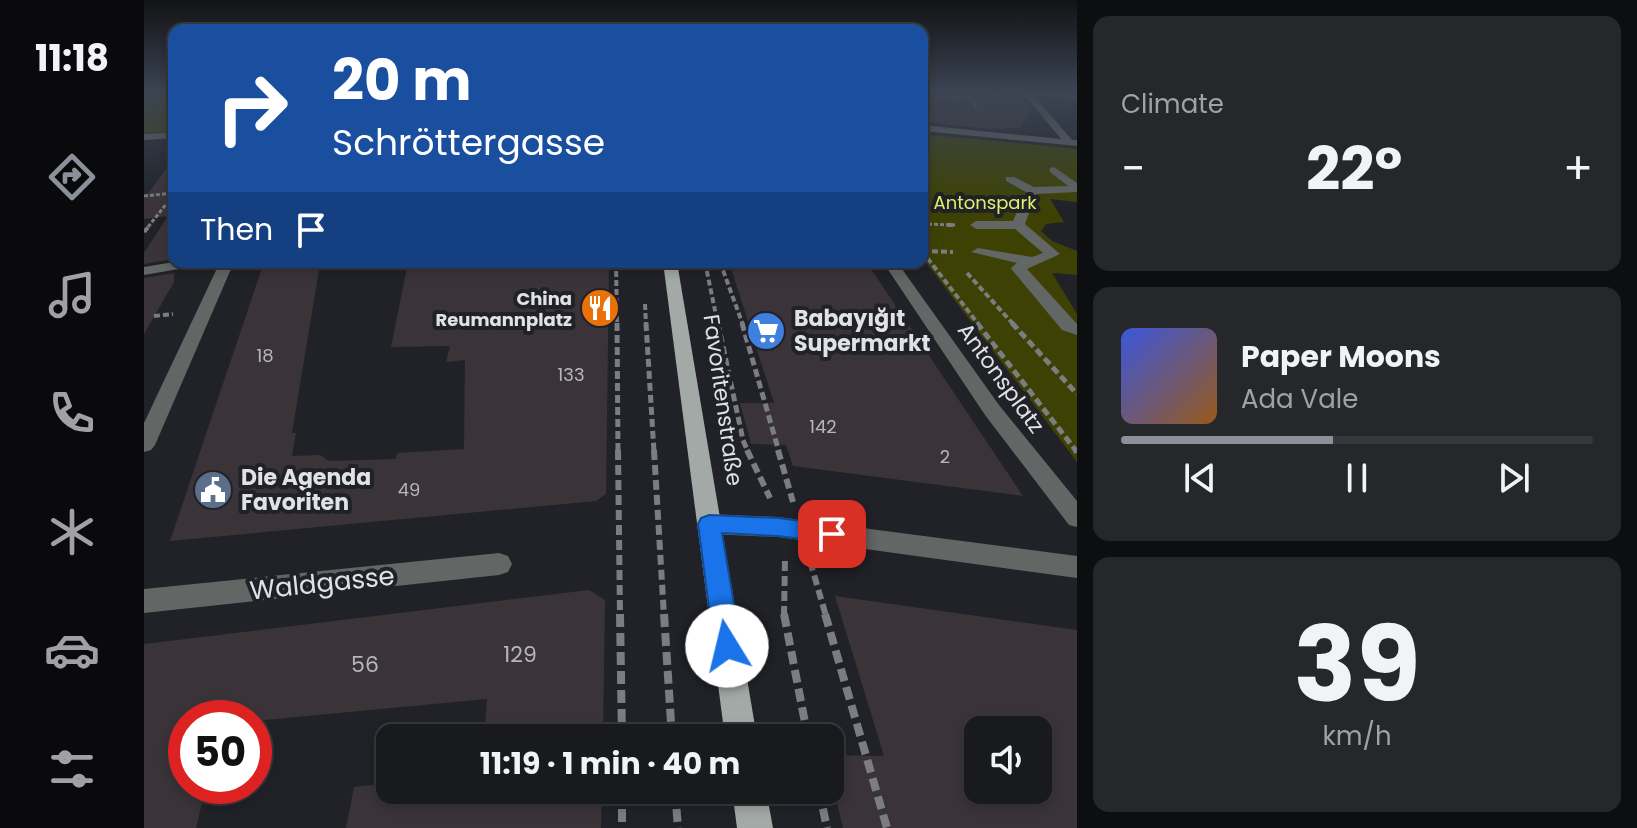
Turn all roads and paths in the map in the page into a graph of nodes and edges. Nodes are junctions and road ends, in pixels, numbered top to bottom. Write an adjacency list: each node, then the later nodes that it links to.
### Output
1 (950, 131): 4 (street)
2 (168, 135): 3 (street)
3 (144, 137)
4 (1073, 142)
5 (1054, 170): 7 (street)
6 (1010, 179): 8 (street)
7 (1077, 188): 8 (street)
8 (1032, 191): 13 (street)
9 (144, 196): 10 (path)
10 (168, 196)
11 (168, 202): 14 (path)
12 (976, 225): 13 (street)
13 (1018, 225): 18 (street)
14 (144, 232)
15 (947, 251): 29 (path)
16 (978, 252): 18 (street)
17 (928, 259): 31 (path)
18 (1034, 262): 28 (street)
19 (168, 267): 26 (street)
20 (224, 268): 30 (street)
21 (616, 268): 38 (path)
22 (671, 268): 33 (main road, Favoritenstraße)
23 (706, 268): 34 (path)
24 (722, 268): 34 (path)
25 (894, 268): 32 (street, Antonsplatz)
26 (144, 271)
27 (645, 297): 39 (path)
28 (1077, 330)
29 (1077, 394)
30 (144, 445)
31 (1077, 452)
32 (1077, 518)
33 (709, 524): 34 (street); 40 (main road, Favoritenstraße)
34 (789, 528): 36 (street); 41 (path); 50 (path)
35 (499, 564): 37 (street, Waldgasse)
36 (1077, 567)
37 (144, 601)
38 (622, 724)
39 (671, 724)
40 (739, 724)
41 (805, 724)
42 (622, 804): 46 (path)
43 (676, 804): 47 (path)
44 (751, 804): 48 (main road)
45 (822, 804): 49 (path)
46 (622, 828)
47 (678, 828)
48 (755, 828)
49 (827, 828)
50 (887, 828)

